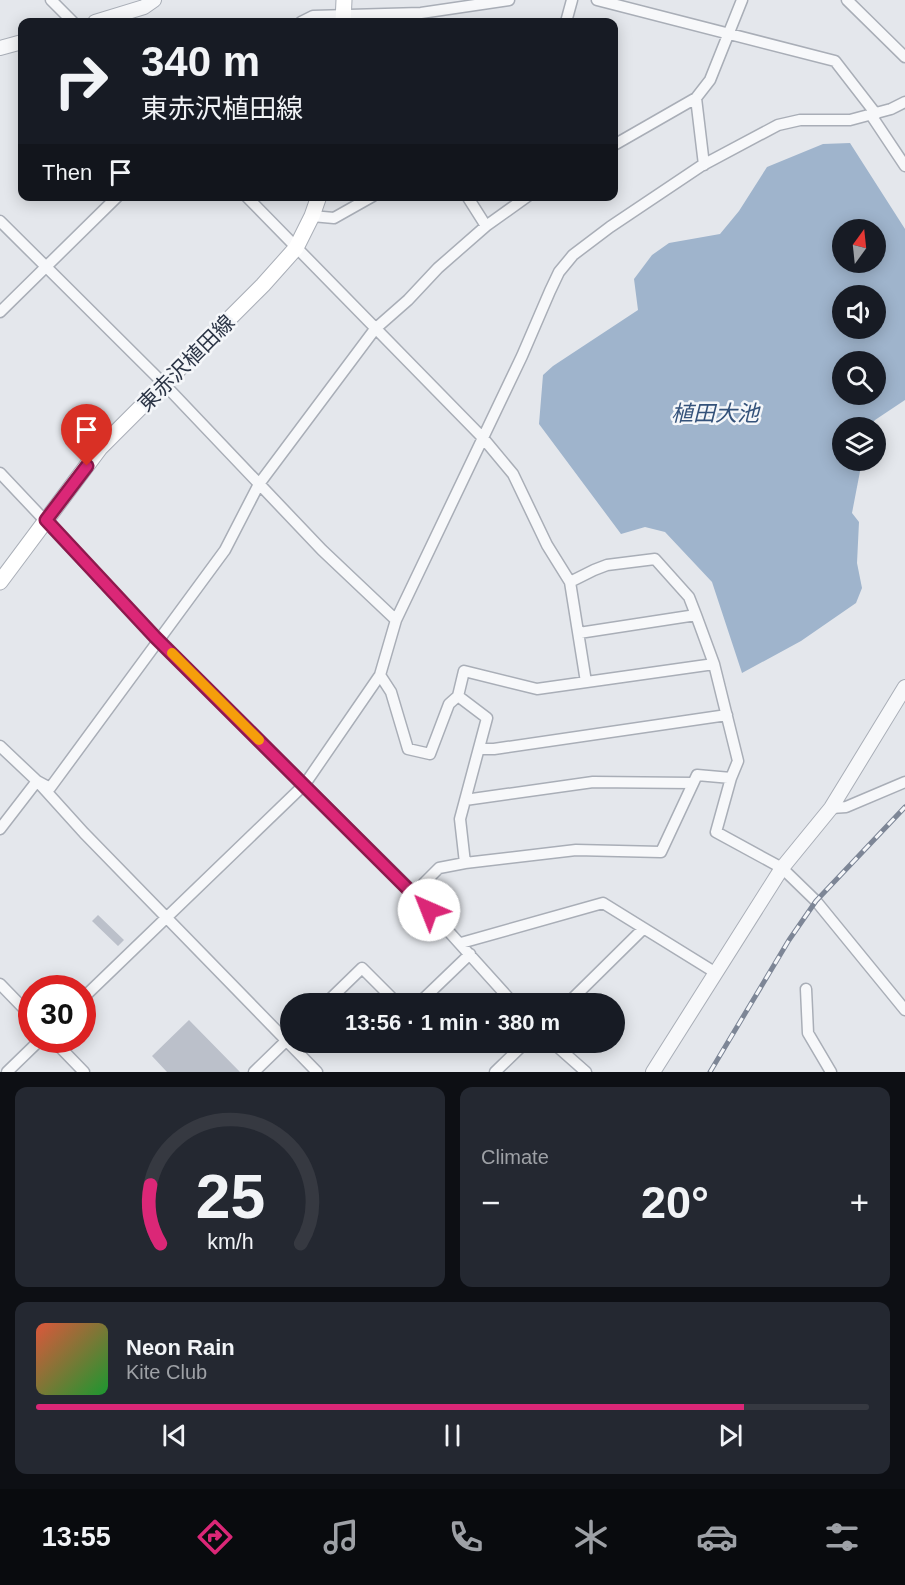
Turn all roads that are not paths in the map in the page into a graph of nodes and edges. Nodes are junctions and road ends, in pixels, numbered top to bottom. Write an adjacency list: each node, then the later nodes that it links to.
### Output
1 (51, 0): 9 (street)
2 (154, 0): 10 (street)
3 (344, 0): 13 (main road)
4 (509, 0): 14 (street)
5 (572, 0): 15 (street)
6 (597, 0): 16 (street)
7 (742, 0): 16 (street)
8 (847, 0): 19 (street)
9 (69, 18)
10 (107, 18)
11 (309, 18): 12 (street)
12 (328, 18)
13 (344, 18)
14 (366, 18)
15 (567, 18)
16 (729, 33): 20 (street); 22 (street)
17 (18, 43): 18 (street)
18 (0, 48)
19 (905, 57)
20 (696, 98): 23 (street); 24 (street)
21 (905, 102): 22 (street)
22 (873, 114): 24 (street); 25 (street)
23 (618, 143)
24 (704, 165): 40 (street)
25 (905, 166)
26 (113, 201): 36 (street)
27 (251, 201): 35 (street)
28 (317, 201): 32 (main road, 東赤沢植田線)
29 (364, 201): 32 (street)
30 (470, 201): 34 (street)
31 (521, 201): 34 (street)
32 (312, 216): 35 (main road, 東赤沢植田線)
33 (0, 221): 36 (street)
34 (486, 226): 38 (street)
35 (296, 248): 38 (street); 39 (main road, 東赤沢植田線)
36 (47, 267): 37 (street); 39 (street)
37 (0, 312)
38 (375, 329): 40 (street); 42 (street)
39 (165, 385): 42 (street); 43 (main road, 東赤沢植田線)
40 (483, 438): 45 (street); 47 (street)
41 (0, 473): 43 (street)
42 (259, 484): 47 (street); 49 (street)
43 (46, 520): 44 (main road, 東赤沢植田線); 49 (street)
44 (0, 582)
45 (570, 582): 46 (street); 48 (street)
46 (696, 615): 48 (street); 50 (street)
47 (396, 620): 51 (street)
48 (579, 633): 52 (street)
49 (158, 640): 59 (street); 62 (street)
50 (714, 663): 52 (street); 55 (street)
51 (380, 675): 54 (street); 62 (street)
52 (586, 682): 54 (street)
53 (905, 687): 64 (street)
54 (458, 696): 57 (street)
55 (727, 715): 57 (street); 58 (street)
56 (0, 746): 59 (street)
57 (479, 749): 63 (street)
58 (731, 778): 61 (street); 67 (street)
59 (37, 781): 65 (street); 69 (street)
60 (905, 782): 64 (street)
61 (692, 783): 63 (street); 66 (street)
62 (304, 784): 68 (street); 69 (street)
63 (465, 800): 66 (street)
64 (831, 808): 67 (street)
65 (0, 829)
66 (465, 863): 68 (street)
67 (782, 868): 73 (street); 83 (street)
68 (414, 893): 71 (street)
69 (168, 918): 75 (street); 84 (street)
70 (643, 929): 71 (street); 73 (street); 81 (street)
71 (461, 943): 72 (street)
72 (470, 954): 79 (street); 80 (street)
73 (716, 973): 97 (street)
74 (0, 984): 82 (street)
75 (96, 986)
76 (806, 989): 98 (street)
77 (336, 993): 78 (street)
78 (387, 993)
79 (429, 993)
80 (504, 993)
81 (578, 993)
82 (18, 1003)
83 (905, 1010)
84 (280, 1029)
85 (280, 1047): 93 (street)
86 (27, 1053): 91 (street)
87 (66, 1053): 92 (street)
88 (301, 1053): 94 (street)
89 (515, 1053): 95 (street)
90 (564, 1053): 96 (street)
91 (7, 1072)
92 (84, 1072)
93 (254, 1072)
94 (317, 1072)
95 (495, 1072)
96 (586, 1072)
97 (653, 1072)
98 (831, 1072)

